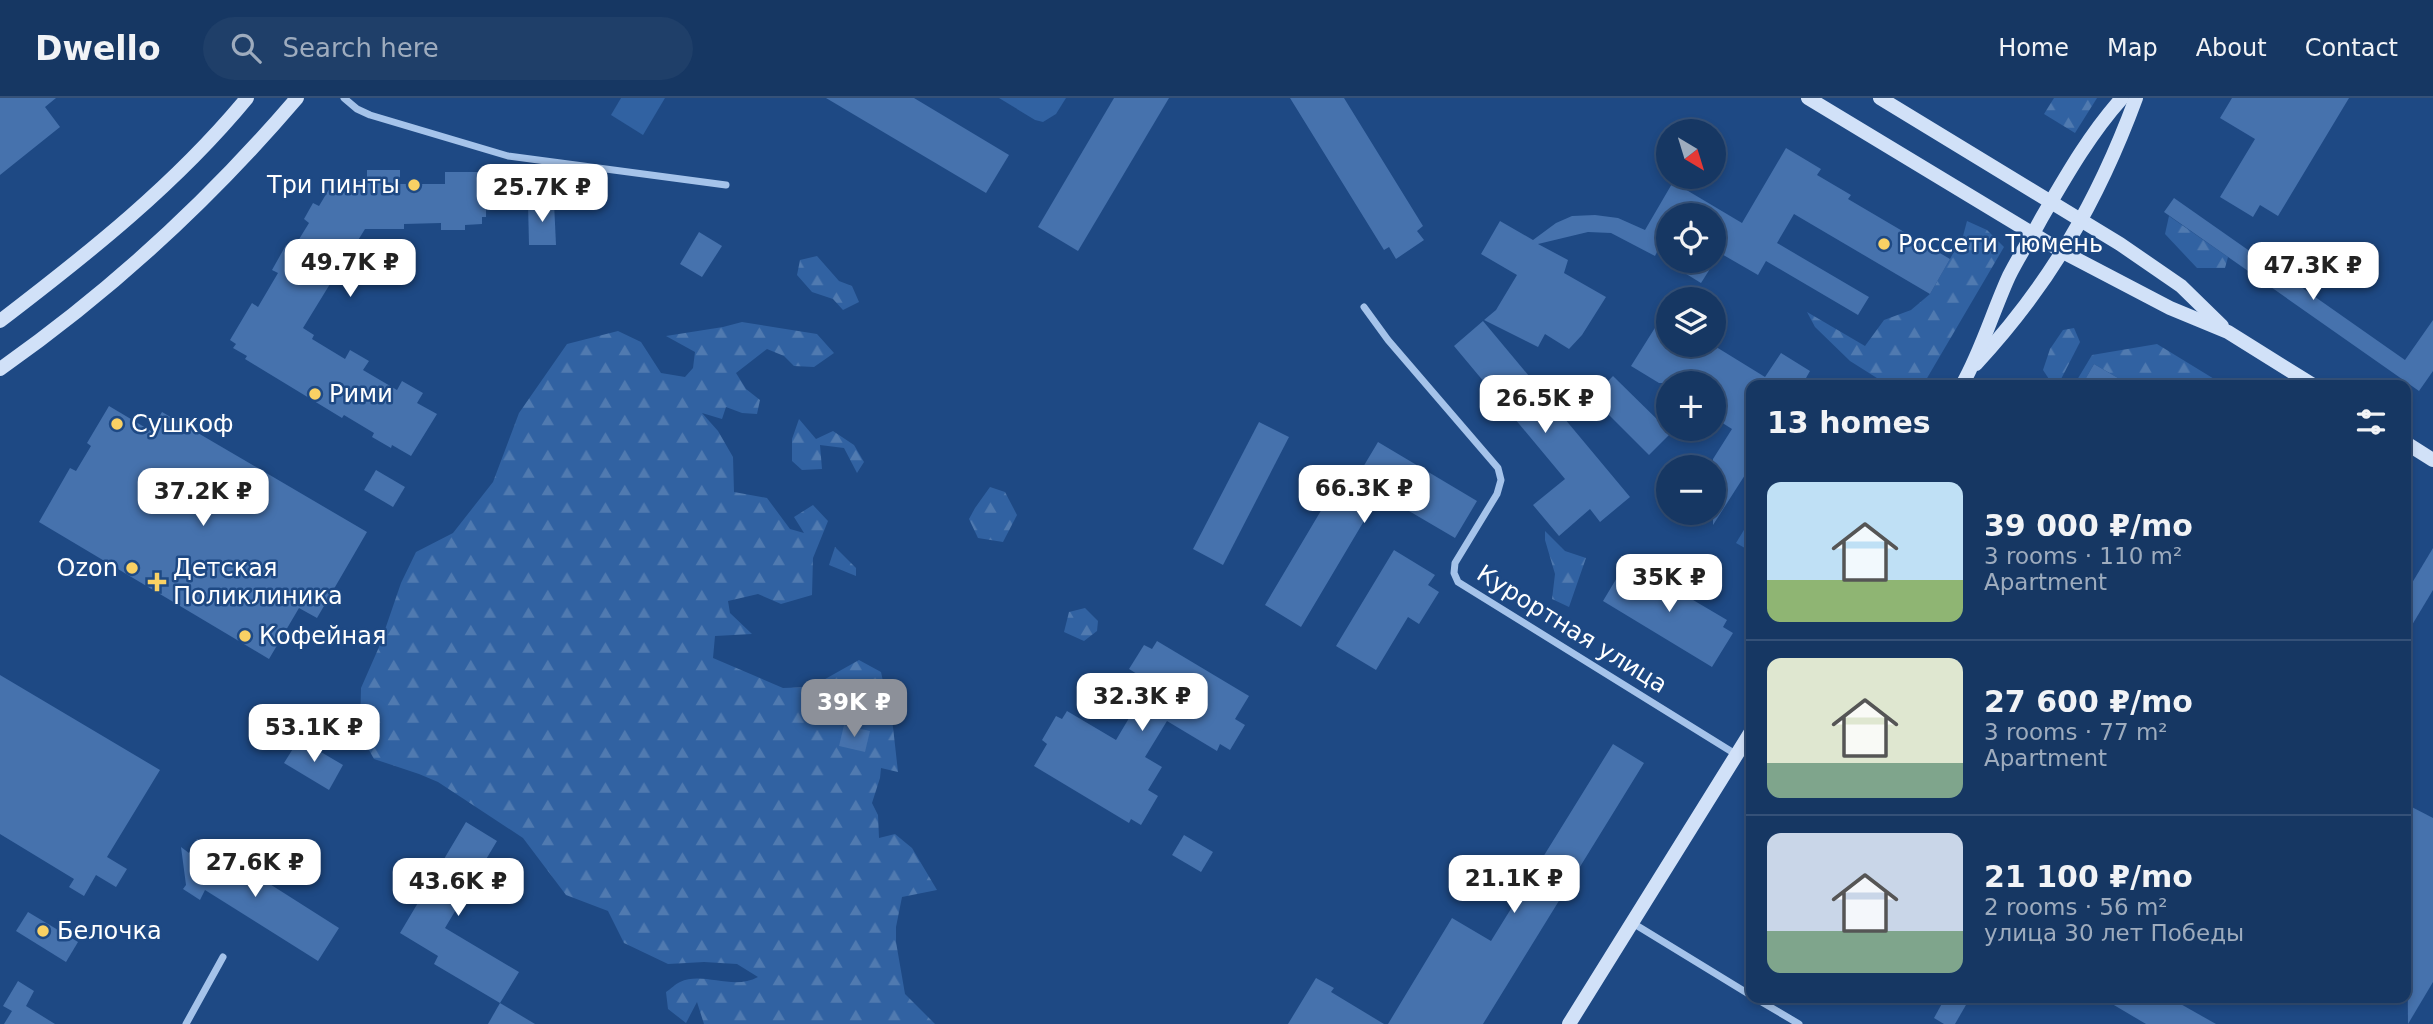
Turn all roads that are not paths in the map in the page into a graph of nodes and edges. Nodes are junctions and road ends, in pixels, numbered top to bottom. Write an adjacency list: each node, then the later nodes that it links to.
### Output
1 (247, 98): 14 (main road)
2 (297, 98): 16 (main road)
3 (344, 98): 8 (street)
4 (1808, 98): 11 (main road)
5 (1880, 98): 9 (main road)
6 (2122, 98): 9 (main road)
7 (2136, 98): 10 (main road)
8 (726, 185)
9 (2052, 201): 10 (main road); 11 (main road)
10 (2082, 220): 12 (main road); 15 (main road)
11 (2034, 232): 12 (main road); 17 (main road)
12 (2063, 252): 15 (main road); 17 (main road)
13 (1364, 307): 23 (street, Курортная улица)
14 (0, 321)
15 (2228, 332): 19 (main road)
16 (0, 369)
17 (1970, 370): 18 (main road)
18 (1965, 380)
19 (2305, 380)
20 (2411, 446): 21 (main road)
21 (2433, 460)
22 (1746, 740): 23 (main road)
23 (1737, 755): 24 (main road)
24 (1631, 922): 26 (street); 29 (main road)
25 (223, 957): 28 (street)
26 (1746, 993)
27 (1763, 1003): 30 (street)
28 (186, 1024)
29 (1569, 1024)
30 (1799, 1024)

